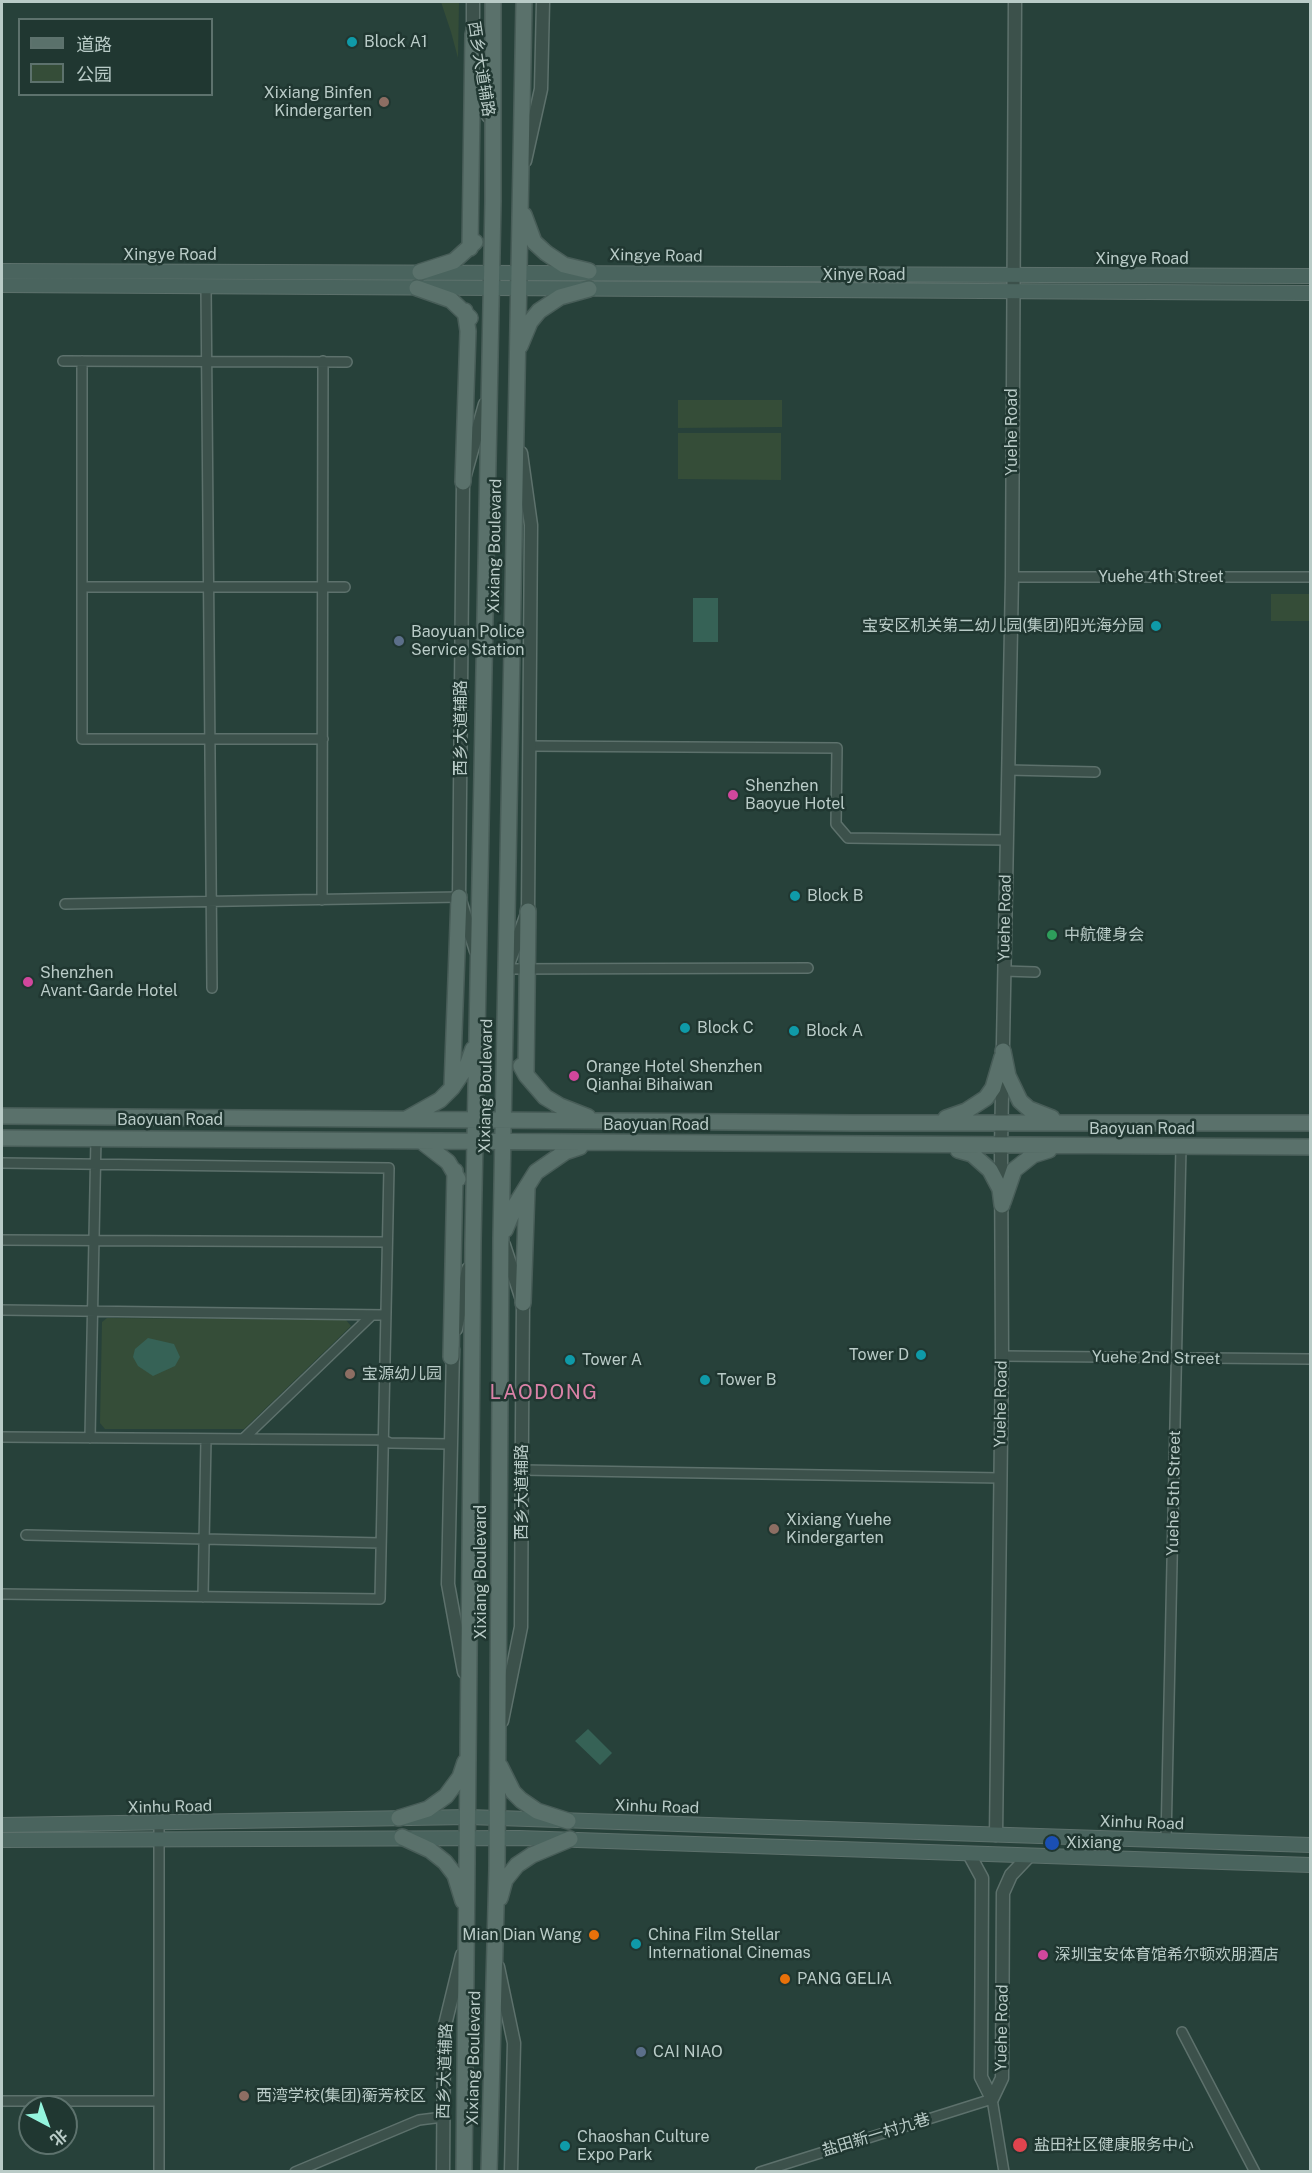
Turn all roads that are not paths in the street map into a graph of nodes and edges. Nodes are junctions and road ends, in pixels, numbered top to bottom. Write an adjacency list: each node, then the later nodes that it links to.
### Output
1 (473, 2): 6 (street, 西乡大道辅路)
2 (493, 2): 7 (main road, Xixiang Boulevard)
3 (524, 2): 8 (main road, Xixiang Boulevard)
4 (543, 2): 8 (street)
5 (1015, 2): 14 (street, Yuehe Road)
6 (473, 34): 7 (street, 西乡大道辅路); 11 (main road)
7 (492, 136): 10 (main road, Xixiang Boulevard)
8 (521, 176): 9 (main road, Xixiang Boulevard)
9 (520, 200): 13 (main road); 18 (main road, Xixiang Boulevard)
10 (493, 201): 11 (main road); 17 (main road, Xixiang Boulevard)
11 (470, 248): 16 (main road)
12 (2, 271): 16 (main road, Xingye Road)
13 (589, 271): 14 (main road, Xingye Road); 18 (main road, Xingye Road)
14 (1012, 274): 15 (main road, Xingye Road); 22 (street, Yuehe Road)
15 (1311, 276)
16 (419, 280): 17 (main road); 20 (main road, Xingye Road); 24 (main road)
17 (490, 281): 18 (main road, Xingye Road); 31 (main road, Xixiang Boulevard)
18 (519, 281): 21 (main road, Xinye Road); 25 (main road, Xixiang Boulevard)
19 (2, 285): 20 (main road, Xingye Road)
20 (206, 286): 28 (street)
21 (589, 289): 22 (main road, Xinye Road); 25 (main road)
22 (1012, 292): 23 (main road, Xinye Road); 35 (street, Yuehe Road)
23 (1311, 293)
24 (465, 311): 31 (main road); 34 (main road)
25 (516, 357): 33 (main road, Xixiang Boulevard)
26 (63, 361): 27 (street)
27 (82, 361): 28 (street); 37 (street)
28 (207, 361): 29 (street); 38 (street)
29 (323, 361): 30 (street); 39 (street)
30 (347, 362)
31 (489, 365): 32 (main road, Xixiang Boulevard)
32 (489, 391): 34 (street, 西乡大道辅路); 52 (main road, Xixiang Boulevard)
33 (516, 419): 43 (street); 54 (main road, Xixiang Boulevard)
34 (463, 482): 47 (street, 西乡大道辅路)
35 (1012, 577): 36 (street, Yuehe 4th Street); 44 (street, Yuehe Road)
36 (1311, 577)
37 (82, 587): 38 (street); 41 (street)
38 (209, 587): 39 (street); 41 (street)
39 (323, 587): 40 (street); 42 (street)
40 (345, 587)
41 (210, 739): 42 (street); 49 (street)
42 (323, 739): 48 (street)
43 (530, 746): 46 (street); 51 (street)
44 (1008, 770): 45 (street); 46 (street, Yuehe Road)
45 (1095, 772)
46 (1007, 840): 56 (street, Yuehe Road)
47 (459, 897): 48 (street); 52 (street, 西乡大道辅路); 63 (main road)
48 (322, 900): 49 (street)
49 (212, 902): 50 (street); 58 (street)
50 (65, 904)
51 (528, 911): 54 (street); 55 (main road)
52 (478, 956): 60 (main road, Xixiang Boulevard)
53 (808, 968): 55 (street)
54 (506, 969): 55 (street); 59 (main road, Xixiang Boulevard)
55 (527, 970): 62 (main road)
56 (1004, 971): 57 (street); 61 (street, Yuehe Road)
57 (1035, 972)
58 (213, 988)
59 (506, 1020): 62 (main road); 68 (main road, Xixiang Boulevard)
60 (477, 1025): 63 (main road); 67 (main road, Xixiang Boulevard)
61 (1003, 1051): 70 (street, Yuehe Road); 71 (main road); 72 (main road)
62 (525, 1074): 69 (main road)
63 (452, 1088): 66 (main road)
64 (2, 1116): 65 (main road, Baoyuan Road)
65 (376, 1119): 66 (main road, Baoyuan Road); 76 (main road)
66 (405, 1120): 67 (main road, Baoyuan Road)
67 (476, 1120): 68 (main road, Baoyuan Road); 78 (main road, Xixiang Boulevard)
68 (504, 1120): 69 (main road, Baoyuan Road); 79 (main road, Xixiang Boulevard)
69 (608, 1121): 72 (main road, Baoyuan Road)
70 (1002, 1122): 71 (main road, Baoyuan Road); 72 (main road, Baoyuan Road); 82 (street, Yuehe Road)
71 (1079, 1122): 73 (main road, Baoyuan Road)
72 (927, 1123)
73 (1311, 1123)
74 (2, 1138): 75 (main road, Baoyuan Road)
75 (96, 1138): 76 (main road, Baoyuan Road); 87 (street)
76 (376, 1141): 77 (main road, Baoyuan Road)
77 (421, 1142): 78 (main road, Baoyuan Road); 88 (main road)
78 (475, 1143): 79 (main road, Baoyuan Road); 95 (main road, Xixiang Boulevard)
79 (504, 1143): 80 (main road, Baoyuan Road); 91 (main road, Xixiang Boulevard)
80 (610, 1143): 81 (main road, Baoyuan Road); 89 (main road)
81 (919, 1145): 82 (main road, Baoyuan Road); 90 (main road)
82 (1001, 1146): 83 (main road, Baoyuan Road); 90 (street, Yuehe Road)
83 (1068, 1146): 84 (main road, Baoyuan Road); 90 (main road)
84 (1181, 1147): 85 (main road, Baoyuan Road); 103 (street, Yuehe 5th Street)
85 (1311, 1147)
86 (2, 1163): 87 (street)
87 (95, 1164): 93 (street); 94 (street)
88 (455, 1172): 95 (main road); 102 (main road)
89 (527, 1186): 91 (main road); 96 (main road)
90 (1002, 1205): 101 (street, Yuehe Road)
91 (501, 1238): 96 (street, 西乡大道辅路); 120 (main road, Xixiang Boulevard)
92 (2, 1240): 93 (street)
93 (94, 1241): 94 (street); 98 (street)
94 (387, 1242): 100 (street)
95 (473, 1242): 102 (street); 118 (main road, Xixiang Boulevard)
96 (523, 1303): 111 (street, 西乡大道辅路)
97 (2, 1310): 98 (street)
98 (93, 1311): 99 (street); 106 (street)
99 (372, 1315): 100 (street); 108 (street)
100 (386, 1315): 109 (street)
101 (1002, 1356): 103 (street, Yuehe 2nd Street); 112 (street, Yuehe Road)
102 (451, 1357): 110 (street)
103 (1176, 1358): 104 (street, Yuehe 2nd Street); 134 (street, Yuehe 5th Street)
104 (1311, 1359)
105 (2, 1437): 106 (street)
106 (90, 1438): 107 (street)
107 (206, 1439): 108 (street); 114 (street)
108 (243, 1439): 109 (street)
109 (383, 1440): 110 (street); 115 (street)
110 (450, 1444): 118 (street)
111 (522, 1470): 112 (street); 120 (street, 西乡大道辅路)
112 (1000, 1478): 127 (street, Yuehe Road)
113 (26, 1535): 114 (street)
114 (203, 1539): 115 (street); 117 (street)
115 (381, 1543): 117 (street)
116 (2, 1594): 117 (street)
117 (203, 1597)
118 (470, 1700): 119 (main road, Xixiang Boulevard)
119 (469, 1747): 121 (main road, Xixiang Boulevard); 122 (main road)
120 (498, 1753): 123 (main road, Xixiang Boulevard); 124 (main road)
121 (468, 1817): 122 (main road, Xinhu Road); 123 (main road, Xinhu Road); 129 (main road, Xixiang Boulevard)
122 (399, 1818): 125 (main road, Xinhu Road)
123 (497, 1818): 124 (main road, Xinhu Road); 130 (main road, Xixiang Boulevard)
124 (568, 1821): 127 (main road, Xinhu Road)
125 (159, 1823): 126 (main road, Xinhu Road); 131 (street)
126 (2, 1825)
127 (996, 1835): 134 (main road, Xinhu Road)
128 (402, 1837): 129 (main road, Xinhu Road); 131 (main road, Xinhu Road); 140 (main road)
129 (468, 1837): 130 (main road, Xinhu Road); 140 (main road, Xixiang Boulevard)
130 (497, 1837): 132 (main road, Xinhu Road); 139 (main road, Xixiang Boulevard)
131 (159, 1839): 133 (main road, Xinhu Road); 146 (street)
132 (570, 1839): 136 (main road, Xinhu Road); 139 (main road)
133 (2, 1840)
134 (1166, 1840): 135 (main road, Xinhu Road)
135 (1311, 1845)
136 (969, 1854): 137 (main road, Xinhu Road); 144 (street, Yuehe Road)
137 (1029, 1856): 138 (main road, Xinhu Road); 144 (street, Yuehe Road)
138 (1311, 1866)
139 (495, 1912): 142 (main road, Xixiang Boulevard)
140 (467, 1917): 141 (main road, Xixiang Boulevard)
141 (467, 1936): 147 (street, 西乡大道辅路); 151 (main road, Xixiang Boulevard)
142 (494, 1948): 152 (main road, Xixiang Boulevard); 153 (street)
143 (1182, 2032): 156 (street)
144 (992, 2099): 154 (street, 盐田新一村九巷); 155 (street)
145 (2, 2101): 146 (street)
146 (159, 2101): 148 (street)
147 (443, 2117): 149 (street); 150 (street, 西乡大道辅路)
148 (159, 2172)
149 (295, 2172)
150 (443, 2172)
151 (464, 2172)
152 (489, 2172)
153 (511, 2172)
154 (760, 2172)
155 (1004, 2172)
156 (1255, 2172)

